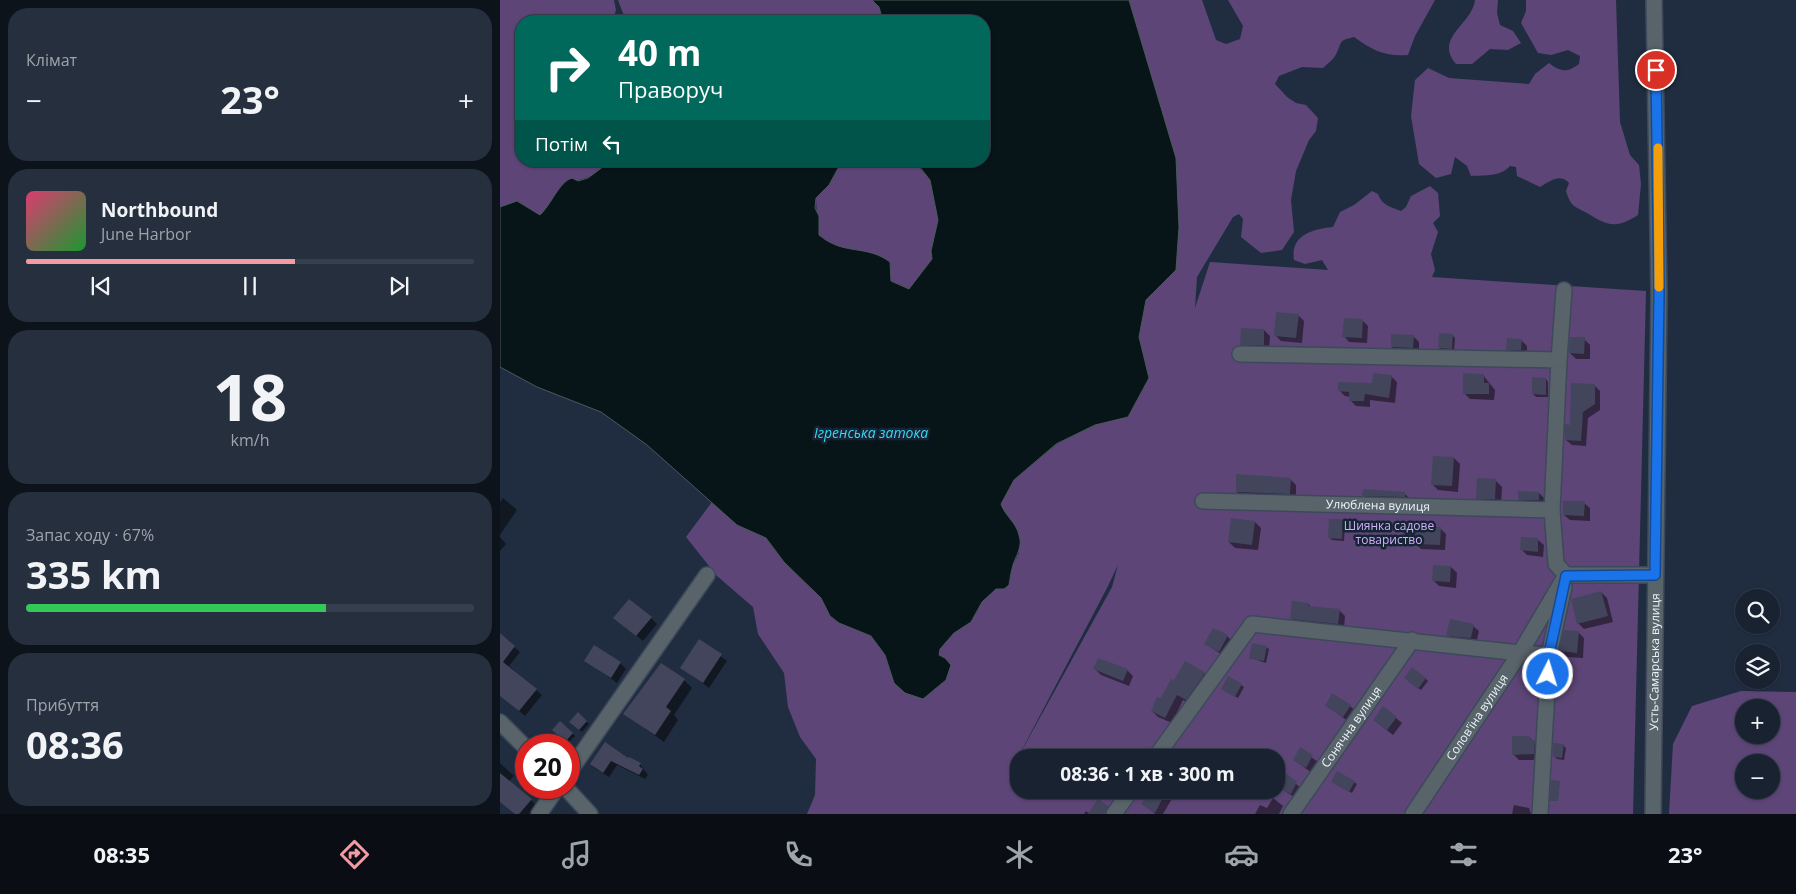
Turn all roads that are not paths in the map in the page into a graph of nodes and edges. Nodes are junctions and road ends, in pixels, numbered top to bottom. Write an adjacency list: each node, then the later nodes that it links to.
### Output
1 (1654, 0): 8 (street, Усть-Самарська вулиця)
2 (1564, 290): 4 (street)
3 (1240, 354): 4 (street)
4 (1559, 360): 6 (street)
5 (1203, 500): 6 (street, Улюблена вулиця)
6 (1552, 510): 9 (street)
7 (707, 575): 16 (street)
8 (1655, 575): 9 (street); 26 (street, Усть-Самарська вулиця)
9 (1566, 576): 11 (street, Солов'їна вулиця); 12 (street)
10 (1412, 640): 11 (street); 15 (street); 23 (street, Сонячна вулиця)
11 (1520, 653): 12 (street); 24 (street, Солов'їна вулиця)
12 (1549, 654): 25 (street)
13 (500, 722): 14 (street)
14 (515, 737)
15 (1162, 749)
16 (580, 756)
17 (550, 799): 20 (street)
18 (576, 799): 21 (street)
19 (1125, 799): 22 (street)
20 (538, 814)
21 (590, 814)
22 (1114, 814)
23 (1291, 814)
24 (1413, 814)
25 (1540, 814)
26 (1653, 814)

